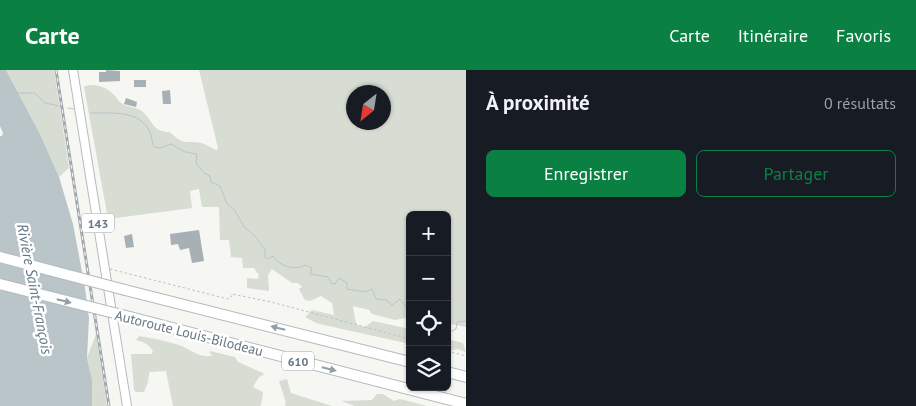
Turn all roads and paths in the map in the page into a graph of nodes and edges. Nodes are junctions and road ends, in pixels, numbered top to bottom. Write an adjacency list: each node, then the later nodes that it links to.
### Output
1 (73, 70): 3 (main road, 143)
2 (0, 258): 8 (highway, Autoroute Louis-Bilodeau / 610, one-way to 2, bridge)
3 (105, 268): 5 (path); 12 (main road, 143)
4 (0, 284): 11 (highway, Autoroute Louis-Bilodeau / 610, one-way to 11, bridge)
5 (406, 338)
6 (451, 352): 7 (path)
7 (466, 356)
8 (406, 361)
9 (451, 373): 10 (highway)
10 (466, 377)
11 (466, 404)
12 (127, 406)

